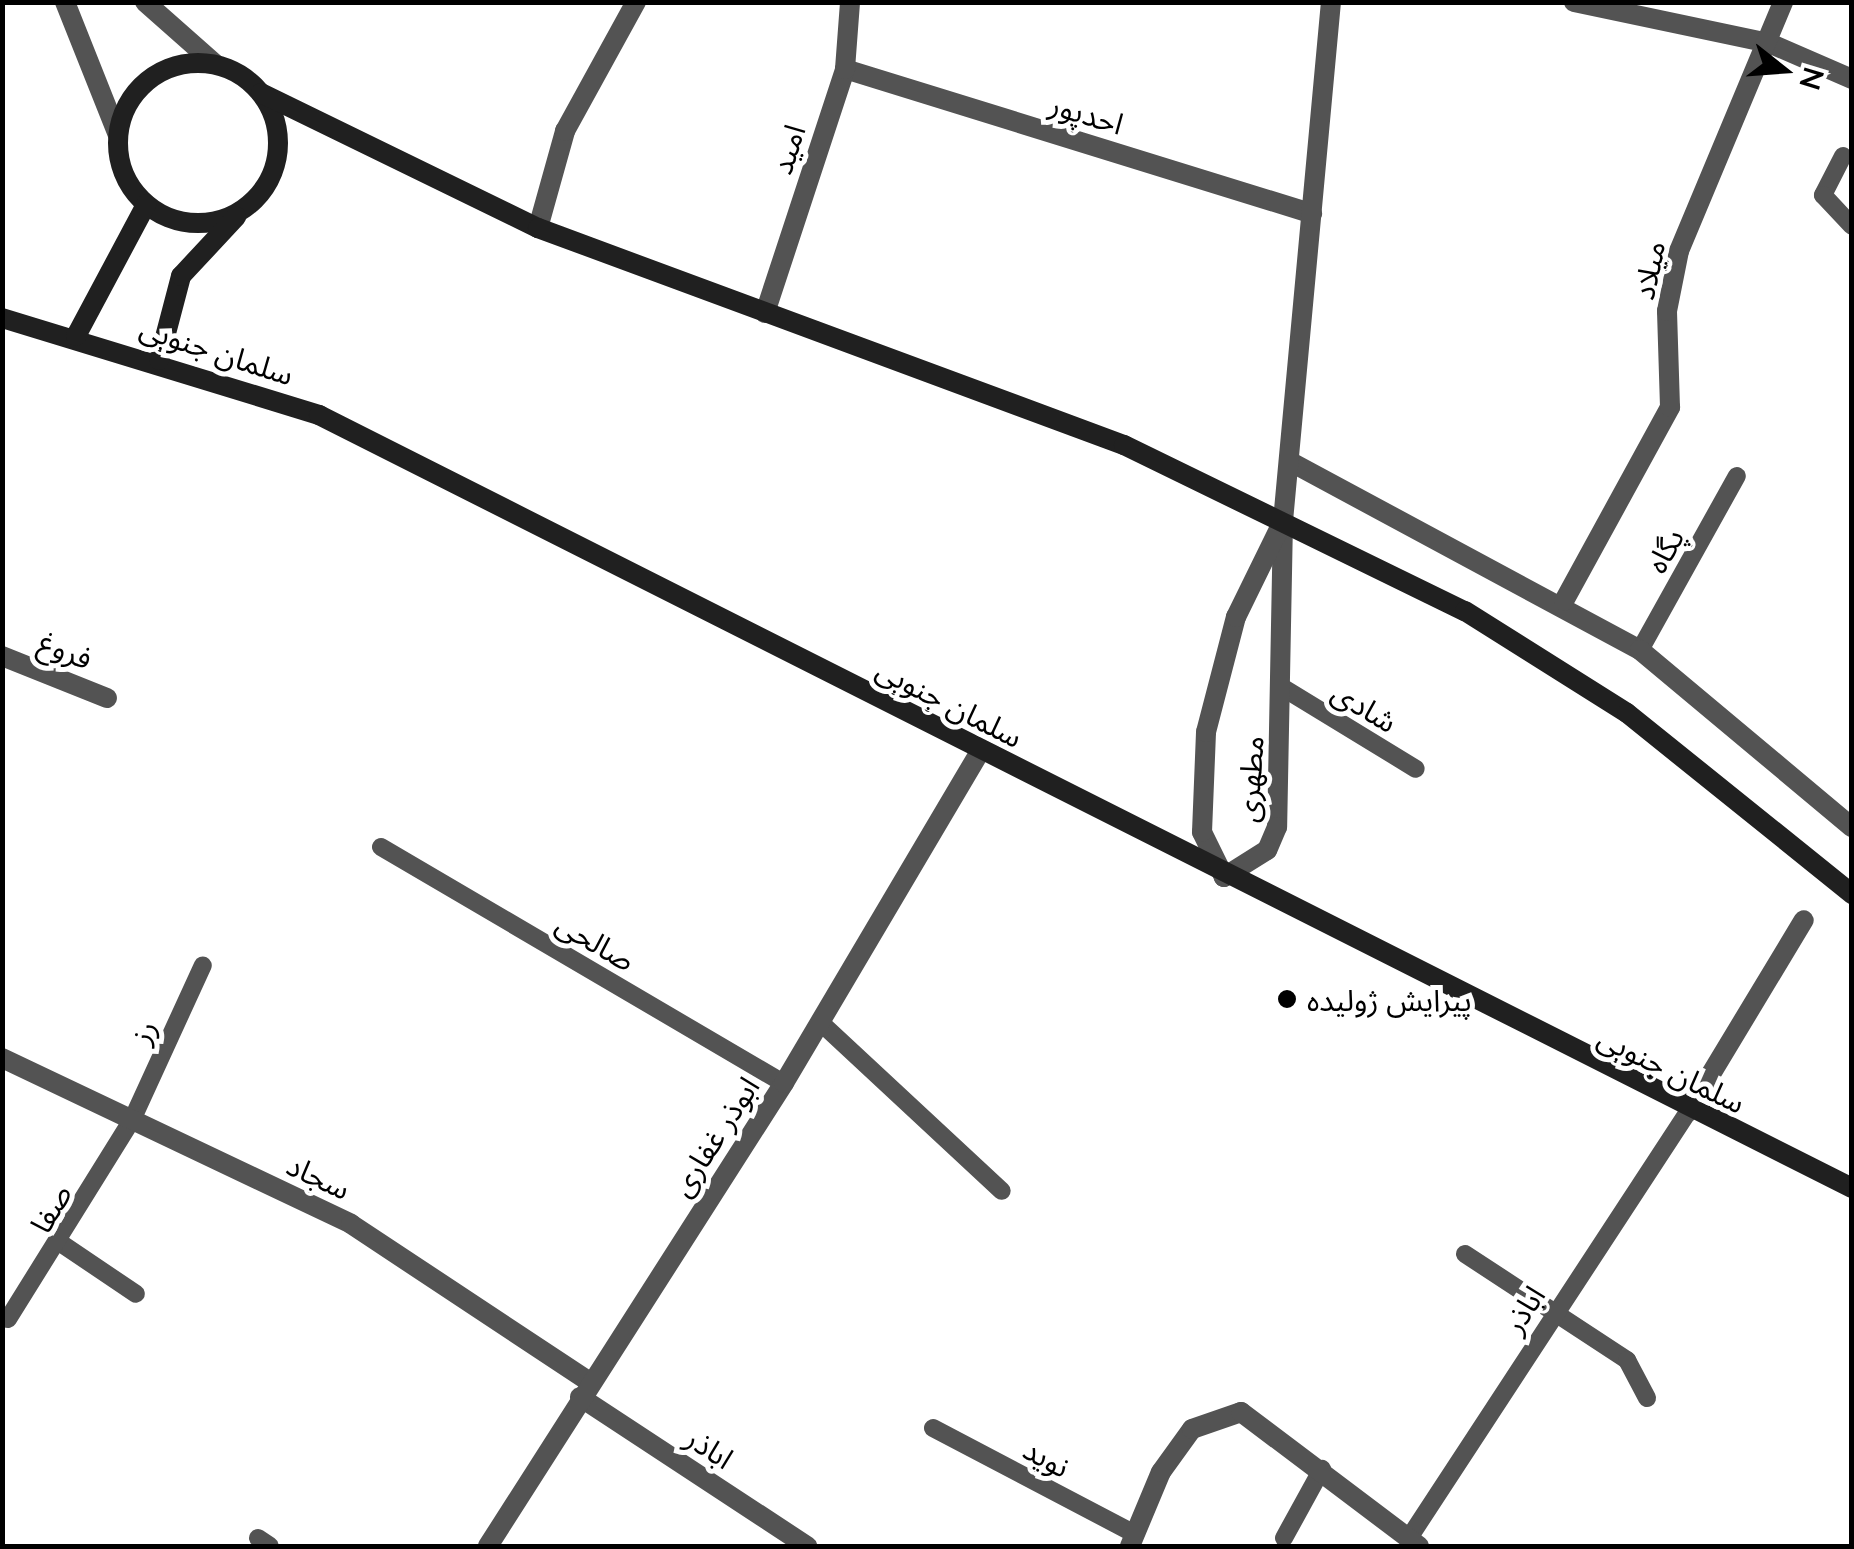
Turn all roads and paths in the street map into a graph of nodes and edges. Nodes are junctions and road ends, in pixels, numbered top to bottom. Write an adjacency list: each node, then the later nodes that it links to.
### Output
1 (66, 2): 13 (street)
2 (636, 2): 19 (street)
3 (850, 2): 10 (street, امید)
4 (1331, 2): 17 (street, مطهری)
5 (1574, 2): 8 (street)
6 (1782, 2): 8 (street, میلاد)
7 (152, 4): 9 (street)
8 (1769, 43): 11 (street); 27 (street, میلاد)
9 (216, 64): 12 (main road); 13 (main road)
10 (844, 69): 17 (street, احدپور); 20 (street, امید)
11 (1852, 79)
12 (261, 93): 16 (main road); 19 (main road)
13 (118, 134): 15 (main road)
14 (1843, 156): 18 (lane)
15 (146, 204): 16 (main road); 22 (main road)
16 (242, 211): 23 (main road)
17 (1312, 214): 24 (street, مطهری)
18 (1852, 226)
19 (538, 228): 20 (main road)
20 (766, 313): 26 (main road)
21 (2, 318): 22 (main road, سلمان جنوبی)
22 (76, 336): 23 (main road, سلمان جنوبی)
23 (159, 360): 32 (main road, سلمان جنوبی)
24 (1289, 462): 26 (street, مطهری); 27 (street)
25 (1737, 476): 28 (lane, پگاه)
26 (1283, 521): 30 (street, مطهری); 36 (street, مطهری); 37 (main road)
27 (1564, 602): 28 (street)
28 (1640, 650): 34 (street)
29 (2, 656): 31 (street, فروغ)
30 (1285, 690): 33 (lane, شادی); 36 (street, مطهری)
31 (107, 698)
32 (980, 751): 36 (main road, سلمان جنوبی); 40 (street, ابوذر غفاری)
33 (1416, 769)
34 (1852, 827)
35 (381, 847): 42 (lane, صالحی)
36 (1224, 877): 43 (main road, سلمان جنوبی)
37 (1852, 894)
38 (1804, 920): 43 (street)
39 (203, 965): 44 (lane, رز)
40 (820, 1022): 42 (street, ابوذر غفاری); 46 (lane)
41 (2, 1058): 44 (street, سجاد)
42 (784, 1084): 52 (street, ابوذر غفاری)
43 (1688, 1112): 45 (main road, سلمان جنوبی); 50 (lane, اباذر)
44 (132, 1120): 47 (lane, صفا); 52 (street, سجاد)
45 (1852, 1188)
46 (1002, 1191)
47 (62, 1244): 49 (lane); 51 (lane, صفا)
48 (1466, 1254): 50 (lane)
49 (136, 1294)
50 (1553, 1317): 53 (lane); 58 (lane, اباذر)
51 (8, 1319)
52 (585, 1390): 59 (street, ابوذر غفاری); 60 (street, اباذر)
53 (1647, 1398)
54 (933, 1428): 57 (lane, نوید)
55 (1322, 1469): 56 (lane); 57 (street, اباذر); 58 (street, اباذر)
56 (1284, 1538)
57 (1132, 1540)
58 (1414, 1542)
59 (488, 1546)
60 (807, 1546)

